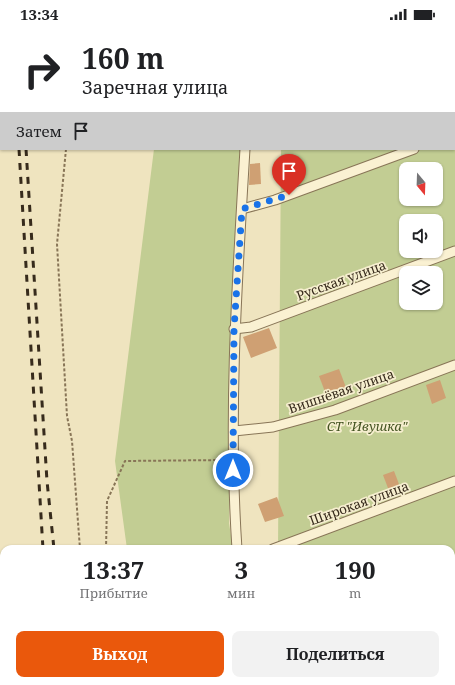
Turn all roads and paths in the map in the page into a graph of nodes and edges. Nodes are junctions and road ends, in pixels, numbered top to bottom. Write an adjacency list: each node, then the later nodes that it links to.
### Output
1 (66, 150): 11 (path)
2 (245, 150): 4 (street)
3 (411, 150): 4 (street)
4 (242, 209): 6 (street)
5 (455, 251): 6 (street, Русская улица)
6 (234, 329): 8 (street)
7 (455, 365): 8 (street, Вишнёвая улица)
8 (234, 431): 9 (street)
9 (234, 460): 12 (path); 13 (street)
10 (455, 481): 14 (street, Широкая улица)
11 (80, 545)
12 (106, 545)
13 (237, 545)
14 (284, 545)

